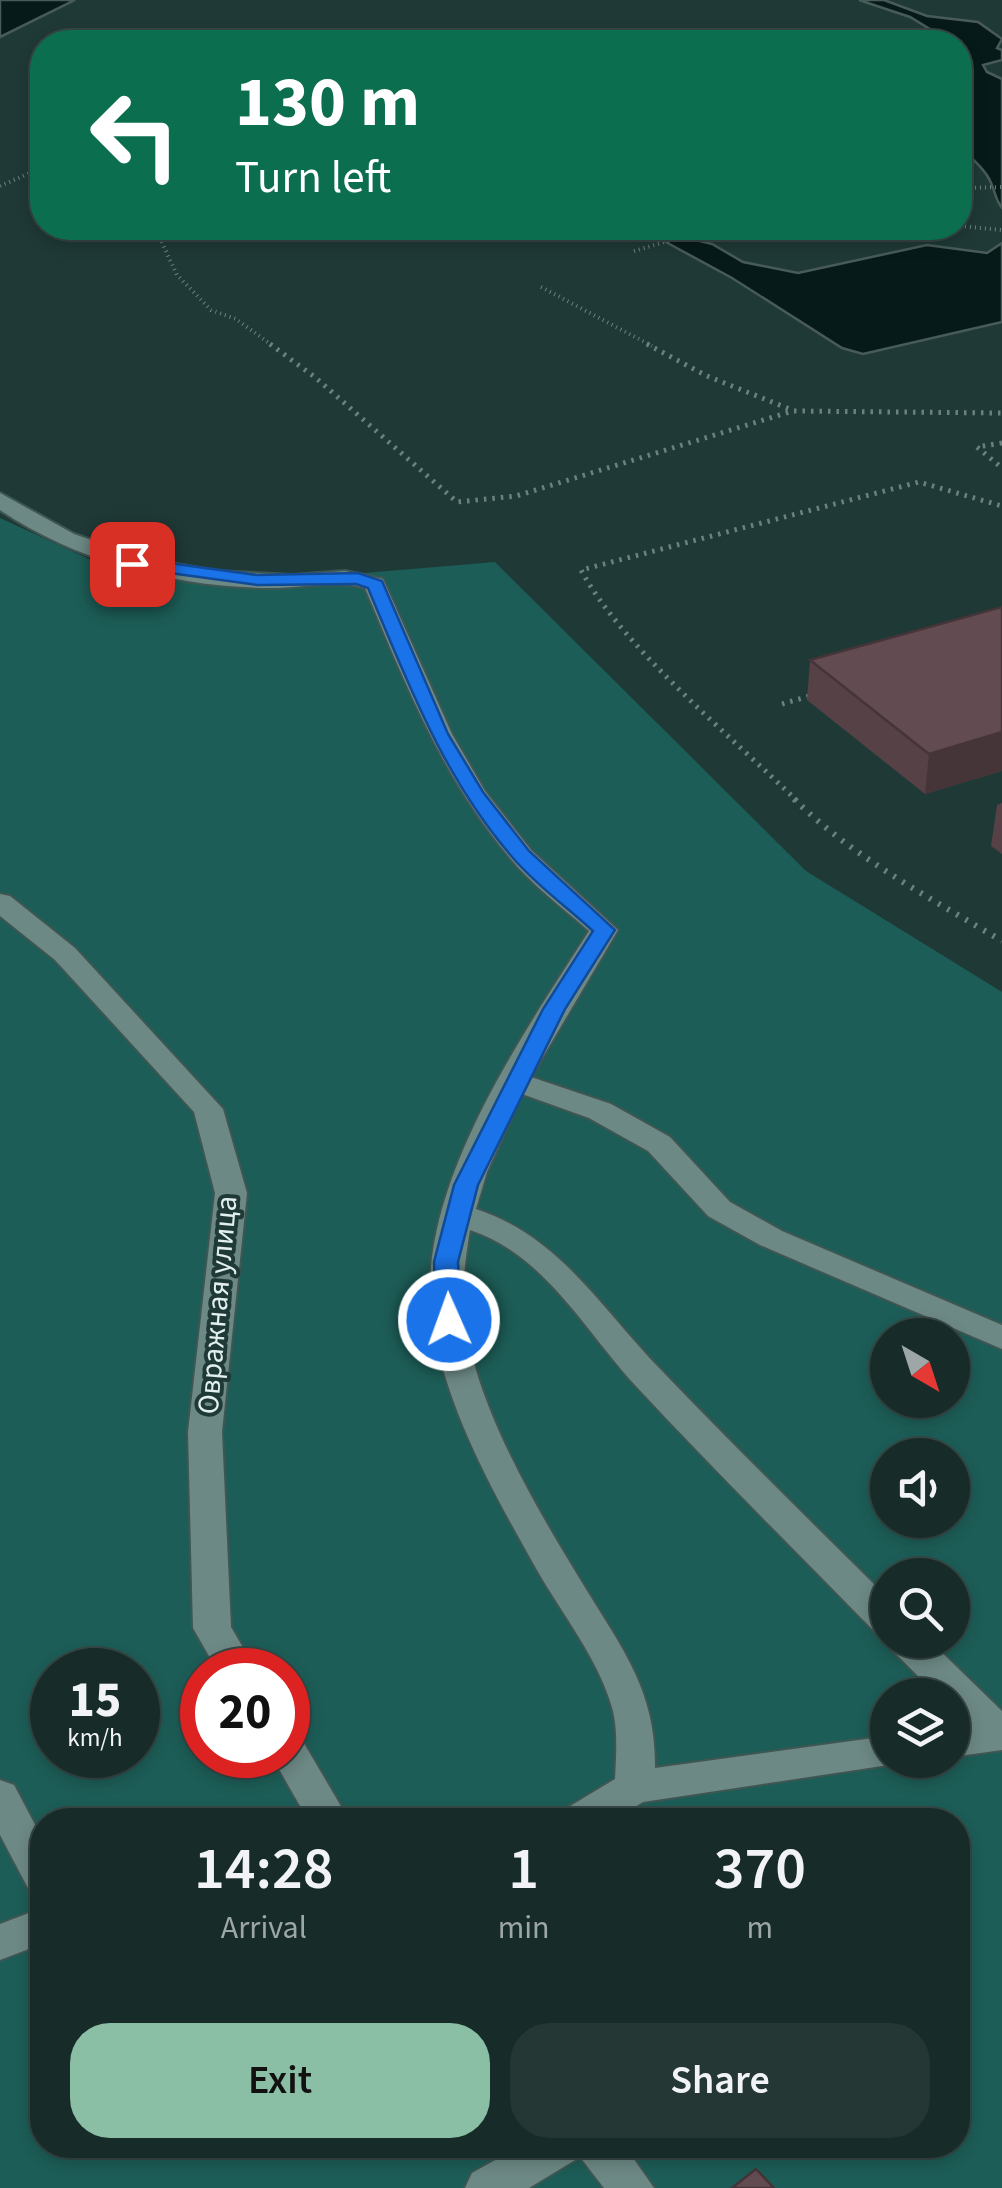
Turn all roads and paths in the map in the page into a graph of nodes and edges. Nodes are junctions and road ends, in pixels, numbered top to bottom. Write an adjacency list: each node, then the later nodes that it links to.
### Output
1 (30, 173): 2 (path)
2 (0, 186)
3 (1002, 187): 4 (path)
4 (972, 188)
5 (972, 227): 6 (path)
6 (1002, 230)
7 (160, 240): 11 (path)
8 (664, 240): 9 (path)
9 (634, 251)
10 (541, 287): 11 (path)
11 (793, 411): 12 (path)
12 (1002, 414)
13 (1002, 443): 14 (path)
14 (1002, 468)
15 (0, 500): 21 (street)
16 (1002, 506): 20 (path)
17 (818, 693): 18 (path)
18 (782, 704)
19 (0, 902): 25 (street, Овражная улица)
20 (1002, 941)
21 (515, 1082): 22 (street); 23 (street)
22 (456, 1214): 24 (street); 31 (street)
23 (1002, 1338)
24 (870, 1604)
25 (224, 1648)
26 (923, 1658): 27 (street)
27 (1002, 1735): 28 (street)
28 (970, 1739)
29 (870, 1754): 31 (street)
30 (301, 1778): 33 (street)
31 (635, 1787): 34 (street)
32 (0, 1796): 35 (street)
33 (316, 1808)
34 (601, 1808)
35 (30, 1853)
36 (30, 1931): 37 (street)
37 (0, 1942)
38 (540, 2158): 40 (street)
39 (607, 2158): 41 (street)
40 (488, 2188)
41 (631, 2188)

